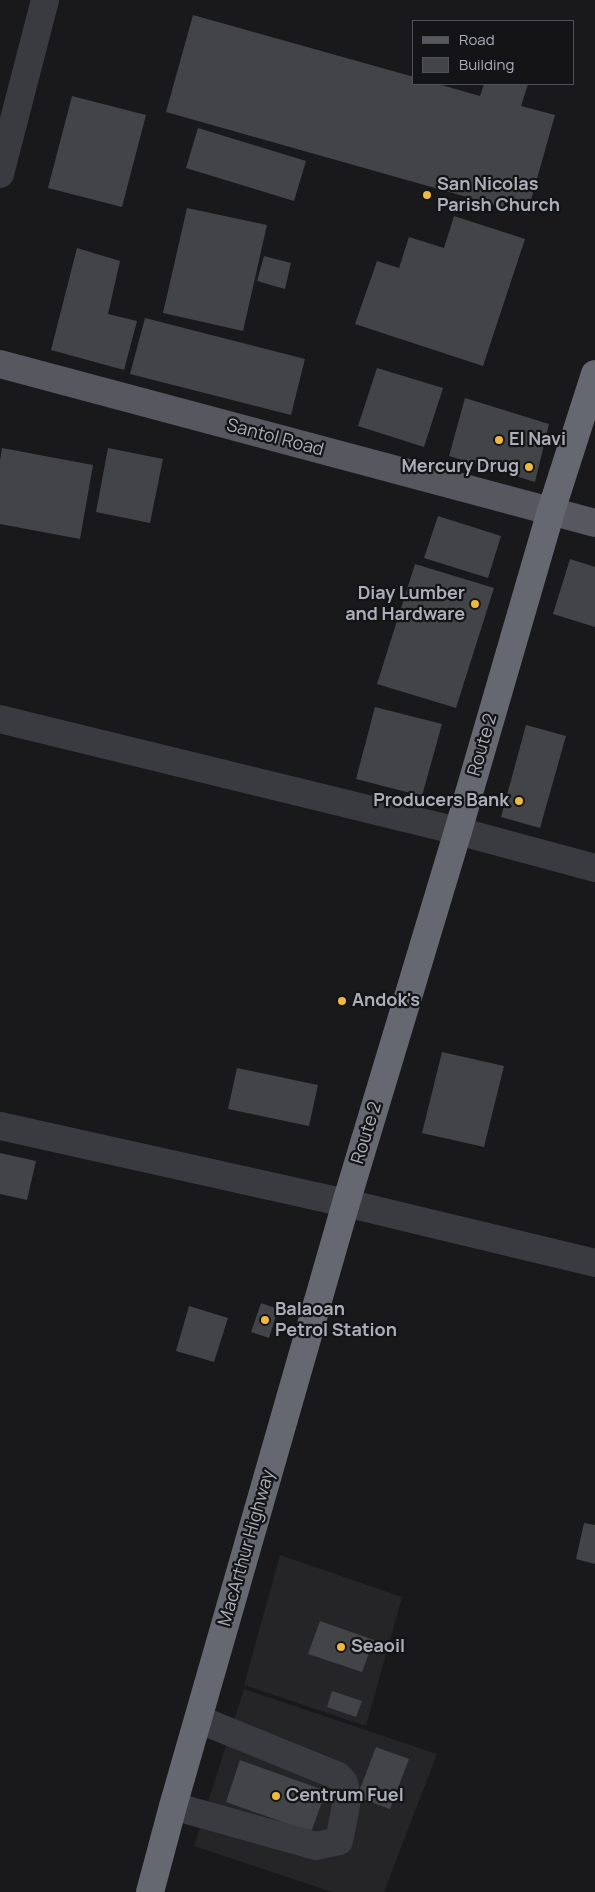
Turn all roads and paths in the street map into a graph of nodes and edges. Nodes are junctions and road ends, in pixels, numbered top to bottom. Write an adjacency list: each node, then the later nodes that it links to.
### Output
1 (45, 0): 2 (street)
2 (0, 174)
3 (0, 364): 5 (main road, Santol Road)
4 (595, 374): 5 (highway, Route 2)
5 (551, 511): 6 (main road, Santol Road); 8 (highway, Route 2)
6 (595, 523)
7 (0, 719): 8 (street)
8 (458, 831): 9 (street); 11 (highway, Route 2)
9 (595, 868)
10 (0, 1126): 11 (street)
11 (346, 1203): 12 (street); 13 (highway, MacArthur Highway)
12 (595, 1263)
13 (198, 1718): 14 (highway, MacArthur Highway); 14 (street)
14 (173, 1806): 15 (highway, MacArthur Highway)
15 (150, 1892)

